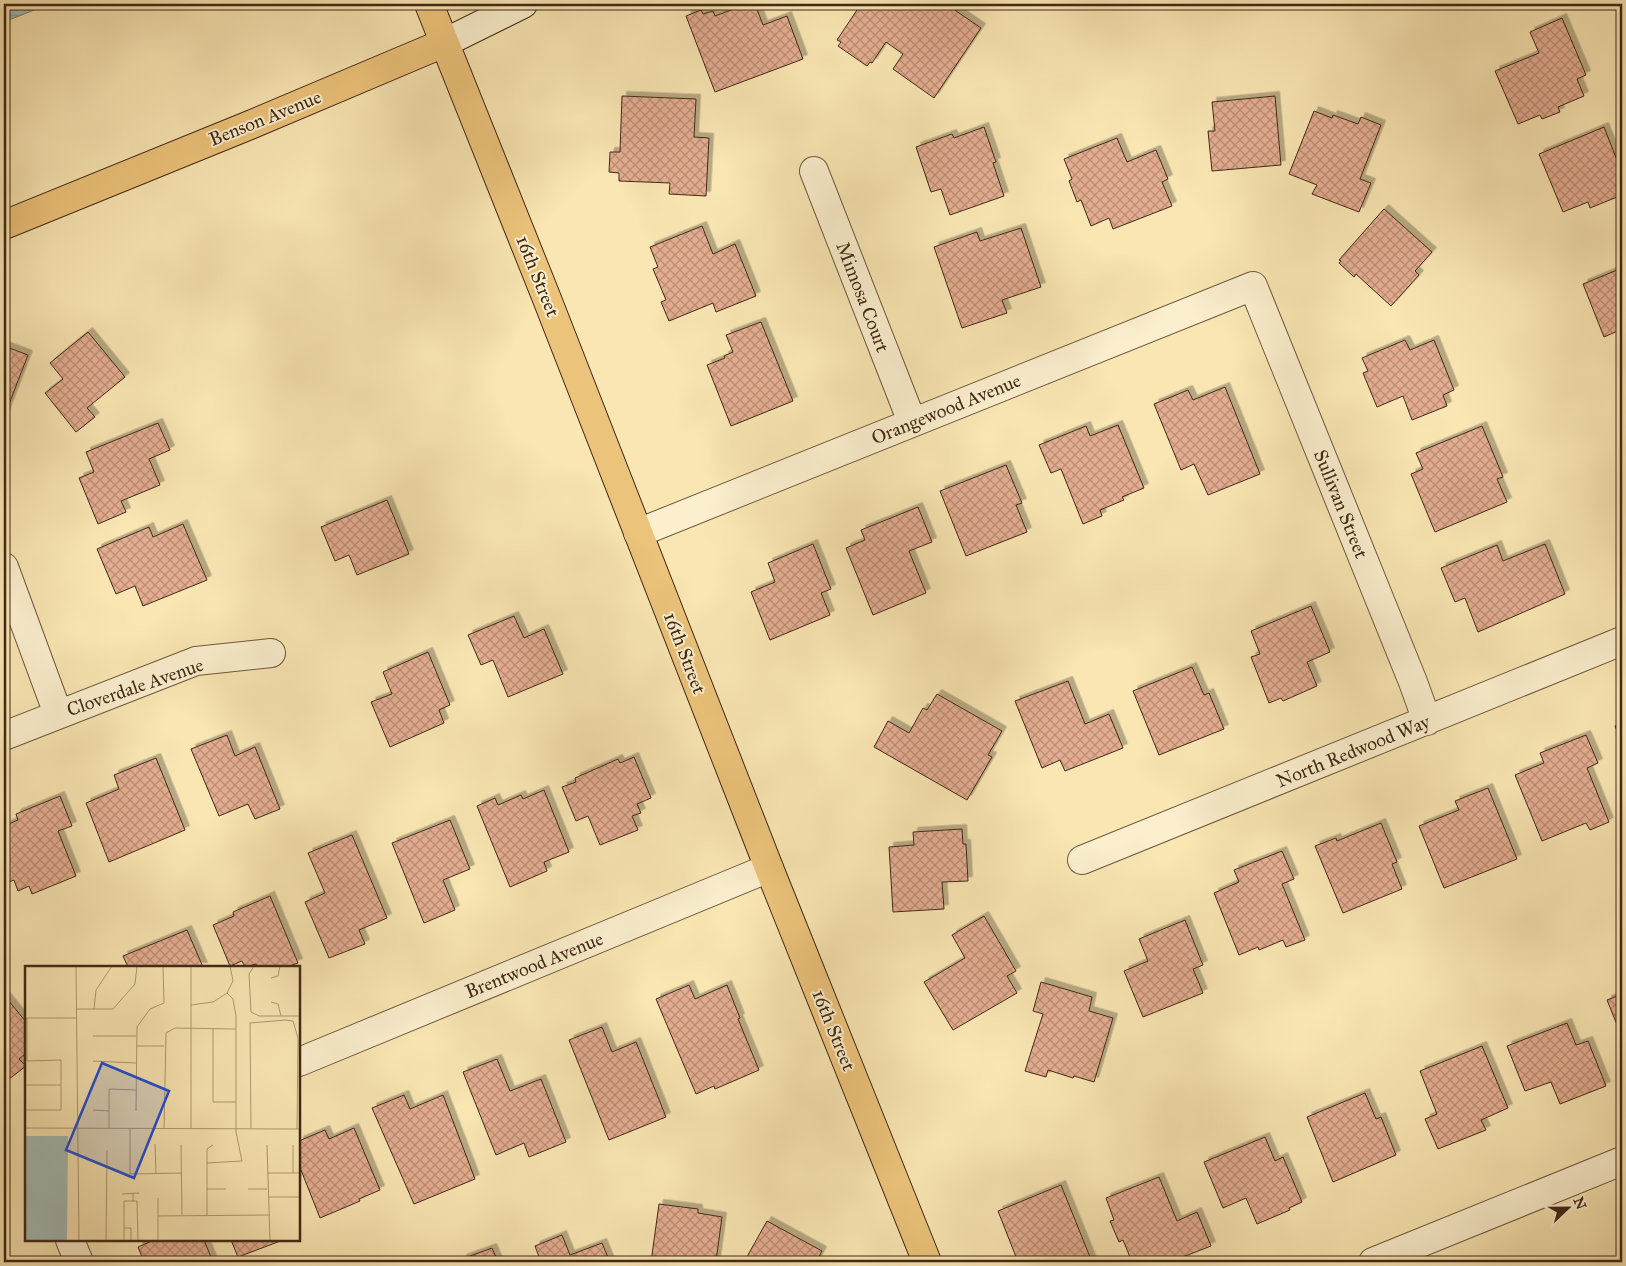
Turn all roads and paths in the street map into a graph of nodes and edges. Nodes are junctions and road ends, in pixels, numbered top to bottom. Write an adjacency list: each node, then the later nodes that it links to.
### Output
1 (428, 4): 3 (main road, 16th Street)
2 (523, 4): 3 (street, Benson Avenue)
3 (444, 43): 5 (main road, Benson Avenue); 8 (main road, 16th Street)
4 (814, 171): 7 (street, Mimosa Court)
5 (4, 224)
6 (1254, 286): 7 (street, Orangewood Avenue); 13 (street, Sullivan Street)
7 (912, 422): 8 (street, Orangewood Avenue)
8 (638, 532): 16 (main road, 16th Street)
9 (4, 567): 12 (street)
10 (1622, 641): 13 (street, North Redwood Way)
11 (271, 653): 12 (street, Cloverdale Avenue)
12 (58, 714): 14 (street, Cloverdale Avenue)
13 (1427, 721): 15 (street, North Redwood Way)
14 (4, 736)
15 (1082, 860)
16 (769, 868): 17 (street, Brentwood Avenue); 21 (main road, 16th Street)
17 (300, 1062)
18 (1622, 1161): 22 (street)
19 (70, 1241): 20 (street)
20 (79, 1262)
21 (927, 1262)
22 (1373, 1262)

